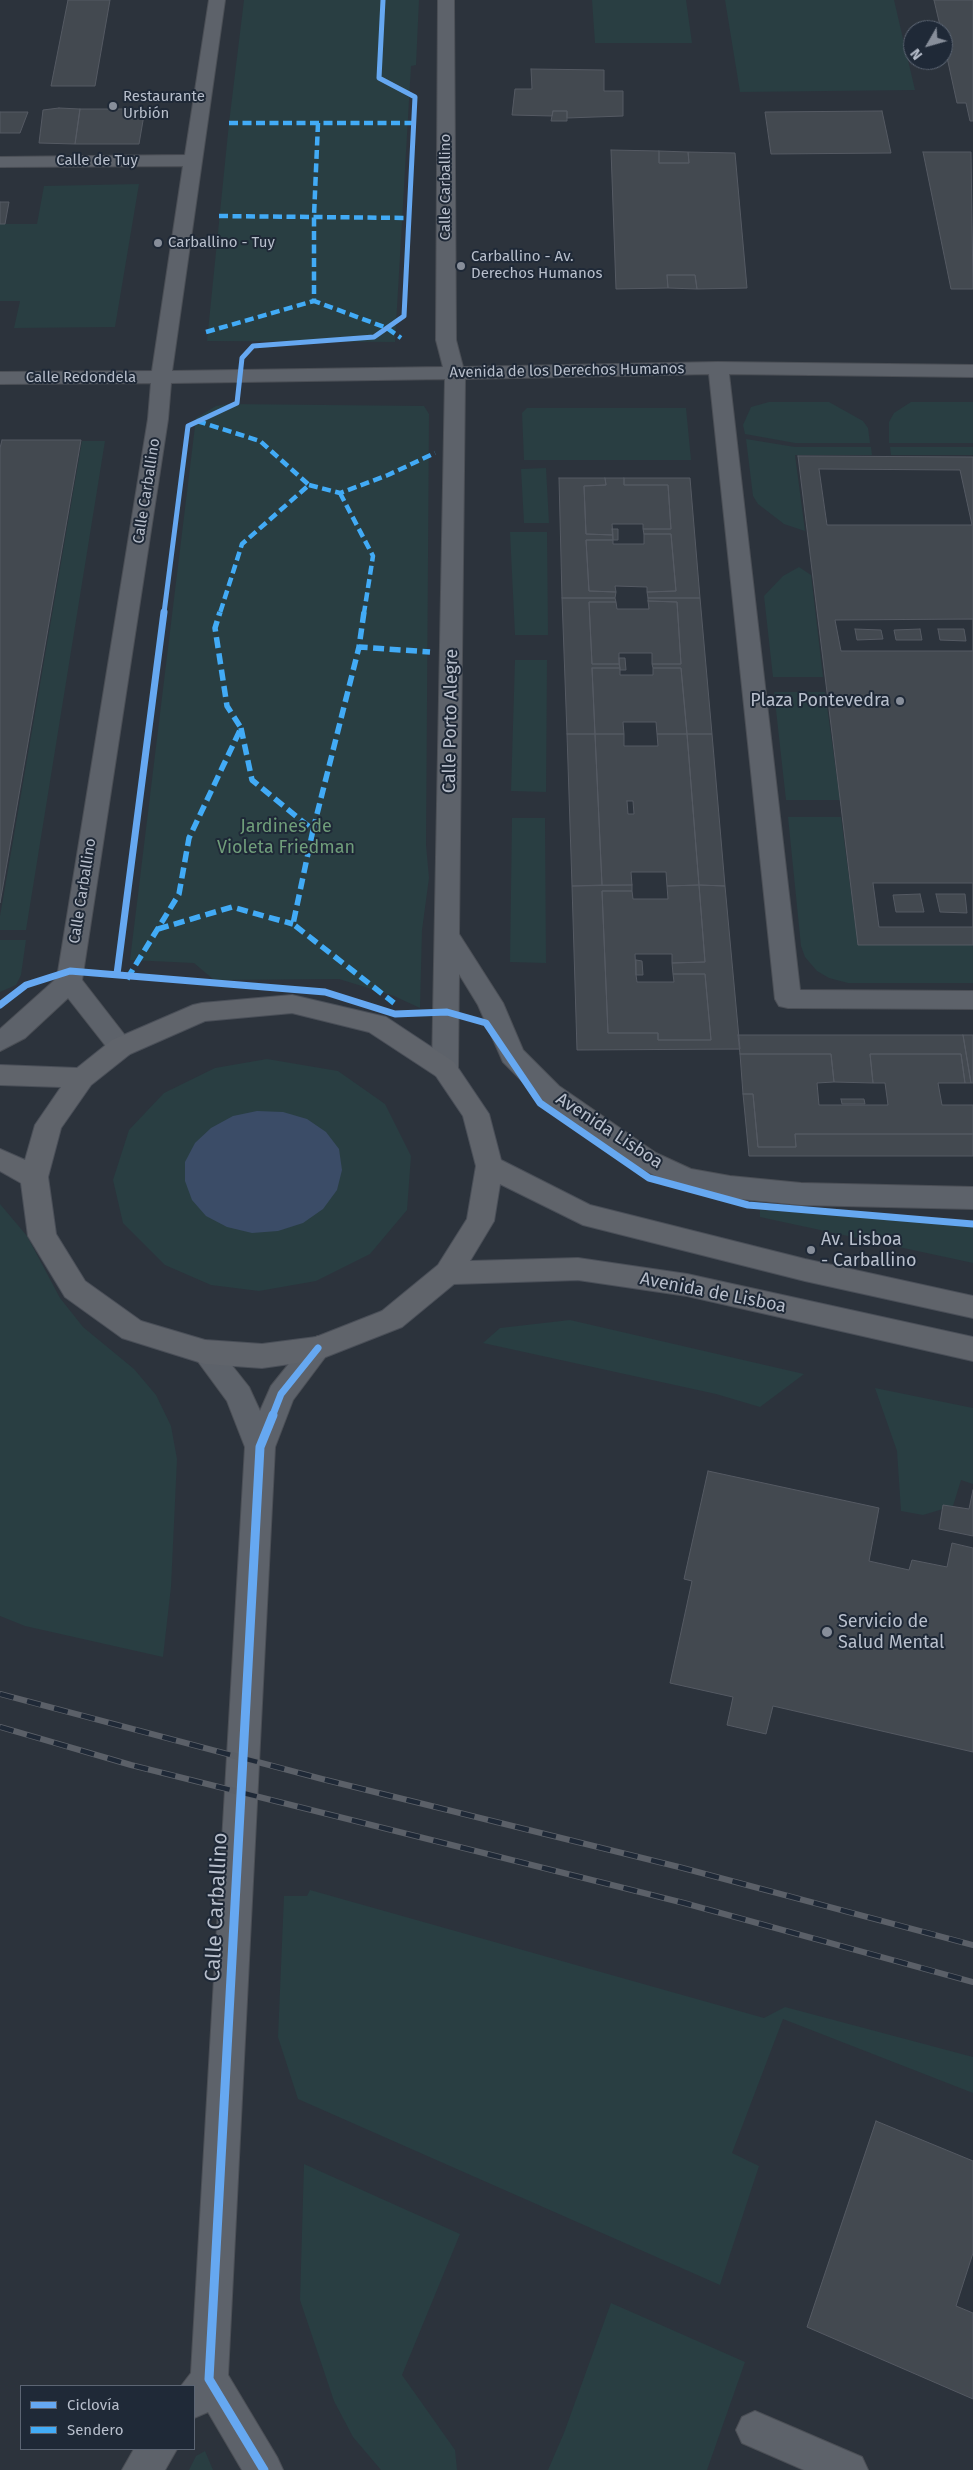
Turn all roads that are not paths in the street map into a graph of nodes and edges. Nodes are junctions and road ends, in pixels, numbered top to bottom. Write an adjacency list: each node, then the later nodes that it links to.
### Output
1 (217, 0): 3 (street, Calle Carballino)
2 (446, 0): 7 (street, Calle Carballino)
3 (194, 160): 4 (street, Calle de Tuy); 9 (street, Calle Carballino)
4 (0, 162)
5 (718, 368): 6 (street, Avenida de los Derechos Humanos); 7 (street, Avenida de los Derechos Humanos); 12 (street)
6 (973, 371)
7 (455, 373): 9 (street, Avenida de los Derechos Humanos); 10 (street, Calle Porto Alegre)
8 (0, 378): 9 (street, Calle Redondela)
9 (161, 378): 11 (street, Calle Carballino)
10 (448, 936): 15 (street, Calle Porto Alegre); 21 (street, Avenida Lisboa)
11 (69, 982): 13 (street); 14 (street)
12 (973, 1000)
13 (0, 1042)
14 (121, 1047): 15 (main road); 17 (main road)
15 (445, 1069): 19 (main road)
16 (0, 1075): 17 (main road)
17 (82, 1078): 20 (main road)
18 (0, 1160): 20 (main road)
19 (489, 1166): 22 (main road); 23 (main road)
20 (34, 1177): 26 (main road)
21 (973, 1198)
22 (448, 1273): 24 (main road); 25 (main road, Avenida de Lisboa)
23 (973, 1307)
24 (318, 1348): 26 (main road); 27 (street, Calle Carballino)
25 (973, 1349)
26 (205, 1352): 27 (street, Calle Carballino)
27 (260, 1447): 28 (street, Calle Carballino)
28 (201, 2389): 32 (street, Calle Carballino)
29 (755, 2430): 33 (street)
30 (157, 2450): 31 (street)
31 (141, 2470)
32 (264, 2470)
33 (849, 2470)

